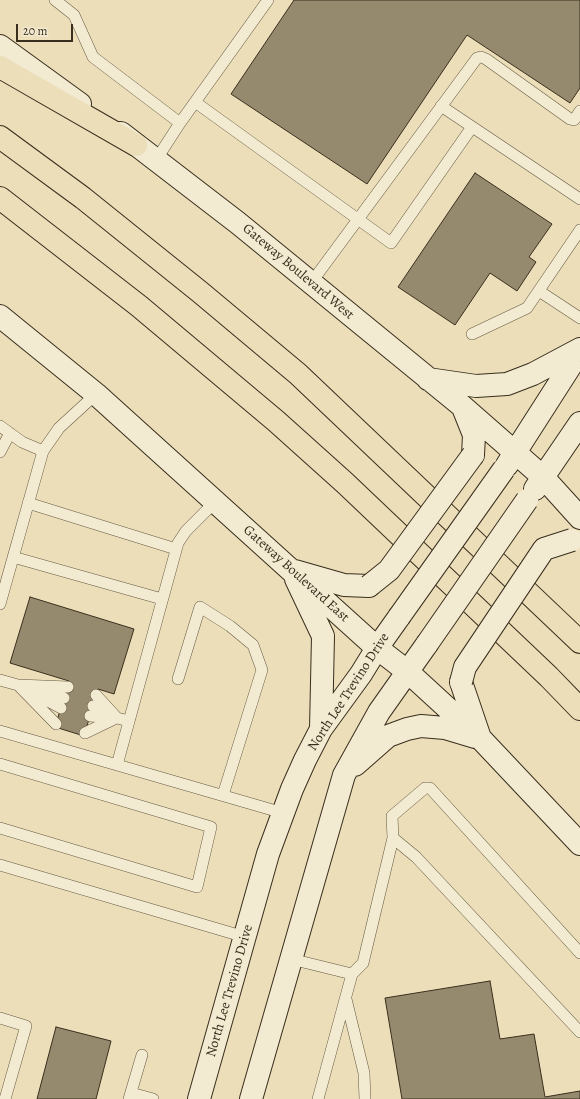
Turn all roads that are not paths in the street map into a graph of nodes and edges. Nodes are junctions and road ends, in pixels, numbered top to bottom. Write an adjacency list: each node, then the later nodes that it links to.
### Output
1 (55, 0): 8 (lane)
2 (268, 0): 5 (lane)
3 (0, 46): 11 (main road, Gateway Boulevard West)
4 (0, 67): 11 (highway)
5 (195, 102): 8 (lane); 15 (lane)
6 (441, 106): 7 (lane); 9 (lane); 15 (lane)
7 (580, 111)
8 (180, 123): 12 (lane)
9 (472, 127): 14 (lane); 15 (lane)
10 (0, 137): 42 (highway)
11 (136, 145): 12 (main road, Gateway Boulevard West)
12 (156, 160): 17 (main road, Gateway Boulevard West)
13 (0, 198): 49 (highway)
14 (580, 199)
15 (358, 219): 17 (lane)
16 (580, 230): 18 (lane)
17 (311, 283): 23 (main road, Gateway Boulevard West)
18 (539, 291): 20 (lane); 21 (lane)
19 (0, 316): 24 (main road, Gateway Boulevard East)
20 (580, 318)
21 (472, 334)
22 (580, 350): 23 (main road); 31 (main road, North Lee Trevino Drive)
23 (428, 379): 25 (main road, Gateway Boulevard West)
24 (96, 394): 29 (lane); 33 (main road, Gateway Boulevard East)
25 (462, 406): 31 (main road, Gateway Boulevard West); 39 (main road, bridge)
26 (580, 423): 32 (main road)
27 (0, 426): 28 (lane)
28 (10, 433): 29 (lane); 30 (lane)
29 (43, 451): 34 (lane)
30 (0, 452)
31 (509, 461): 32 (main road, Gateway Boulevard West); 43 (main road, North Lee Trevino Drive, bridge)
32 (543, 478): 35 (main road, Gateway Boulevard West); 44 (main road, bridge)
33 (215, 502): 37 (lane); 39 (main road, Gateway Boulevard East)
34 (28, 503): 37 (lane); 38 (lane)
35 (580, 518)
36 (576, 540): 54 (main road, bridge)
37 (176, 548): 40 (lane)
38 (13, 557): 40 (lane); 41 (lane)
39 (292, 571): 43 (main road, Gateway Boulevard East); 52 (main road)
40 (162, 599): 51 (lane)
41 (0, 604)
42 (580, 642)
43 (377, 648): 44 (main road, Gateway Boulevard East); 52 (main road, North Lee Trevino Drive)
44 (408, 672): 54 (main road, Gateway Boulevard East); 57 (main road)
45 (178, 679): 58 (lane)
46 (0, 680): 47 (lane)
47 (18, 685): 47 (lane); 48 (lane)
48 (68, 687)
49 (580, 709)
50 (117, 718): 50 (lane); 51 (lane)
51 (129, 721): 56 (lane)
52 (321, 729): 59 (main road, North Lee Trevino Drive)
53 (0, 733): 56 (lane)
54 (480, 738): 57 (main road); 62 (main road, Gateway Boulevard East)
55 (0, 764): 60 (lane)
56 (117, 765): 58 (lane)
57 (344, 775): 66 (main road)
58 (223, 795): 59 (lane)
59 (283, 813): 64 (main road, North Lee Trevino Drive)
60 (0, 828)
61 (393, 838): 65 (lane); 67 (lane); 70 (lane)
62 (580, 844)
63 (0, 864): 64 (lane)
64 (245, 937): 75 (main road, North Lee Trevino Drive)
65 (580, 953)
66 (291, 959): 67 (lane); 76 (main road)
67 (352, 974): 68 (lane)
68 (346, 999): 77 (lane); 78 (lane)
69 (0, 1018): 73 (lane)
70 (580, 1032)
71 (142, 1054): 72 (lane)
72 (130, 1096): 74 (lane)
73 (6, 1099)
74 (152, 1099)
75 (199, 1099)
76 (251, 1099)
77 (318, 1099)
78 (365, 1099)

